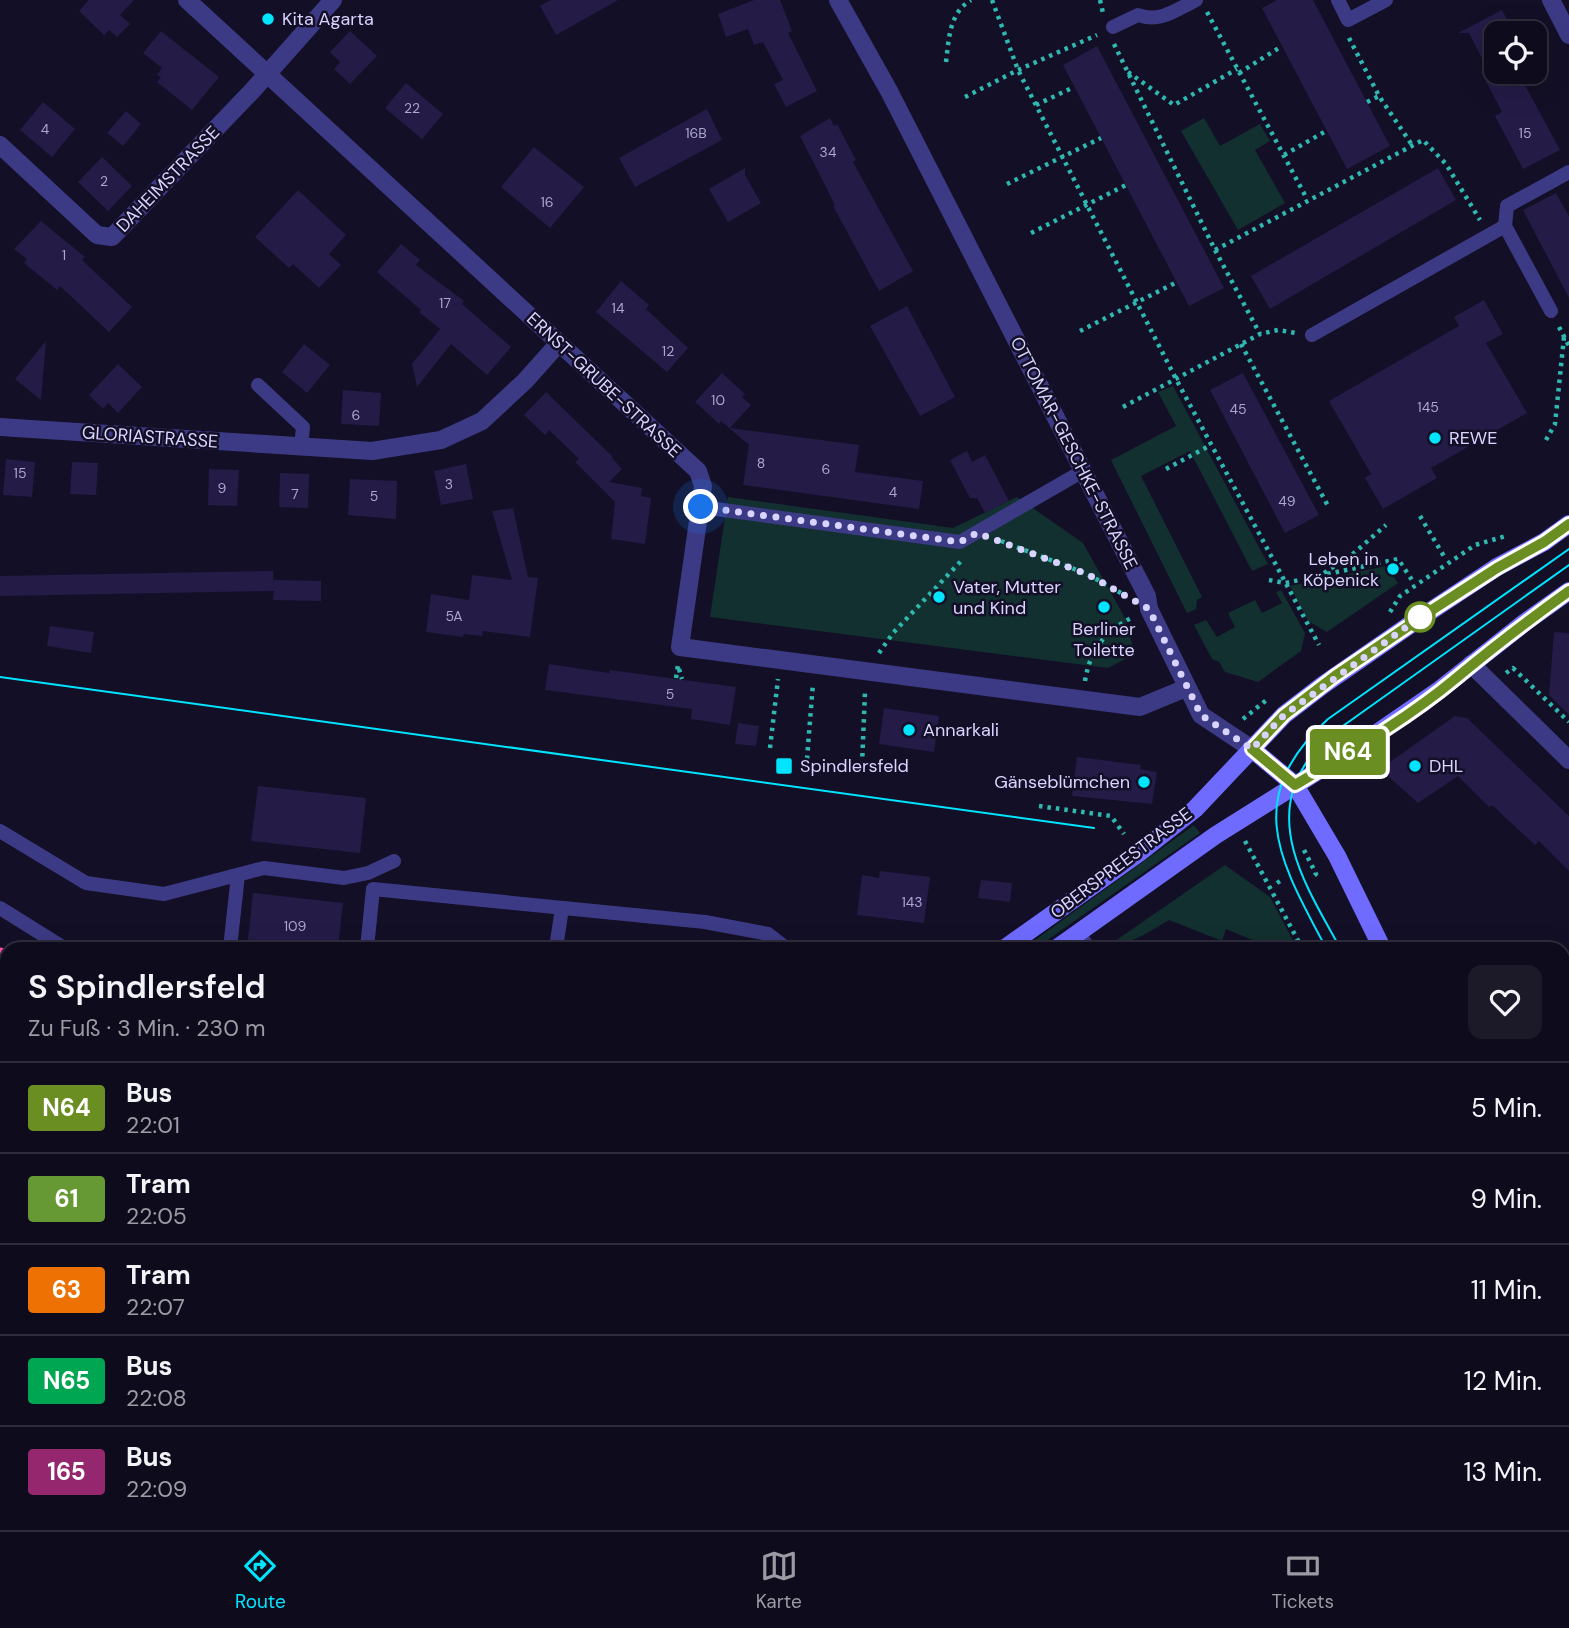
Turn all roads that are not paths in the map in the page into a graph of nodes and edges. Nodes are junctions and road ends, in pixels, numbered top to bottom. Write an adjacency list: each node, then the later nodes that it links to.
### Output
1 (187, 0): 10 (street, ERNST-GRUBE-STRASSE)
2 (334, 0): 10 (street)
3 (838, 0): 20 (street, OTTOMAR-GESCHKE-STRASSE)
4 (1196, 0): 8 (lane)
5 (1338, 0): 6 (lane)
6 (1386, 0)
7 (1550, 0): 9 (street)
8 (1110, 29)
9 (1569, 35)
10 (267, 75): 11 (street, DAHEIMSTRASSE); 16 (street, ERNST-GRUBE-STRASSE)
11 (0, 145)
12 (1569, 172): 13 (lane)
13 (1505, 226): 14 (lane); 15 (lane)
14 (1551, 311)
15 (1312, 335)
16 (559, 343): 19 (street, GLORIASTRASSE); 21 (street, ERNST-GRUBE-STRASSE)
17 (258, 385): 19 (lane)
18 (0, 427): 19 (street, GLORIASTRASSE)
19 (301, 448)
20 (1083, 471): 21 (lane); 25 (street, OTTOMAR-GESCHKE-STRASSE)
21 (701, 507): 25 (street, ERNST-GRUBE-STRASSE)
22 (1569, 524): 26 (main road, OBERSPREESTRASSE)
23 (1569, 591): 24 (main road, OBERSPREESTRASSE)
24 (1471, 664): 27 (street); 28 (main road, OBERSPREESTRASSE)
25 (1186, 688): 26 (street, OTTOMAR-GESCHKE-STRASSE)
26 (1252, 749): 28 (main road, OTTOMAR-GESCHKE-STRASSE); 40 (main road, OBERSPREESTRASSE)
27 (1569, 761)
28 (1295, 785): 34 (main road, OBERSPREESTRASSE); 43 (main road, OTTOMAR-GESCHKE-STRASSE)
29 (0, 831): 31 (lane)
30 (394, 861): 31 (lane)
31 (238, 875): 36 (lane)
32 (0, 908): 35 (lane)
33 (562, 908): 37 (lane); 38 (lane); 39 (lane)
34 (1078, 933): 41 (main road, OBERSPREESTRASSE); 42 (lane)
35 (54, 942)
36 (231, 942)
37 (368, 942)
38 (557, 942)
39 (778, 942)
40 (1013, 942)
41 (1065, 942)
42 (1085, 942)
43 (1379, 942)

